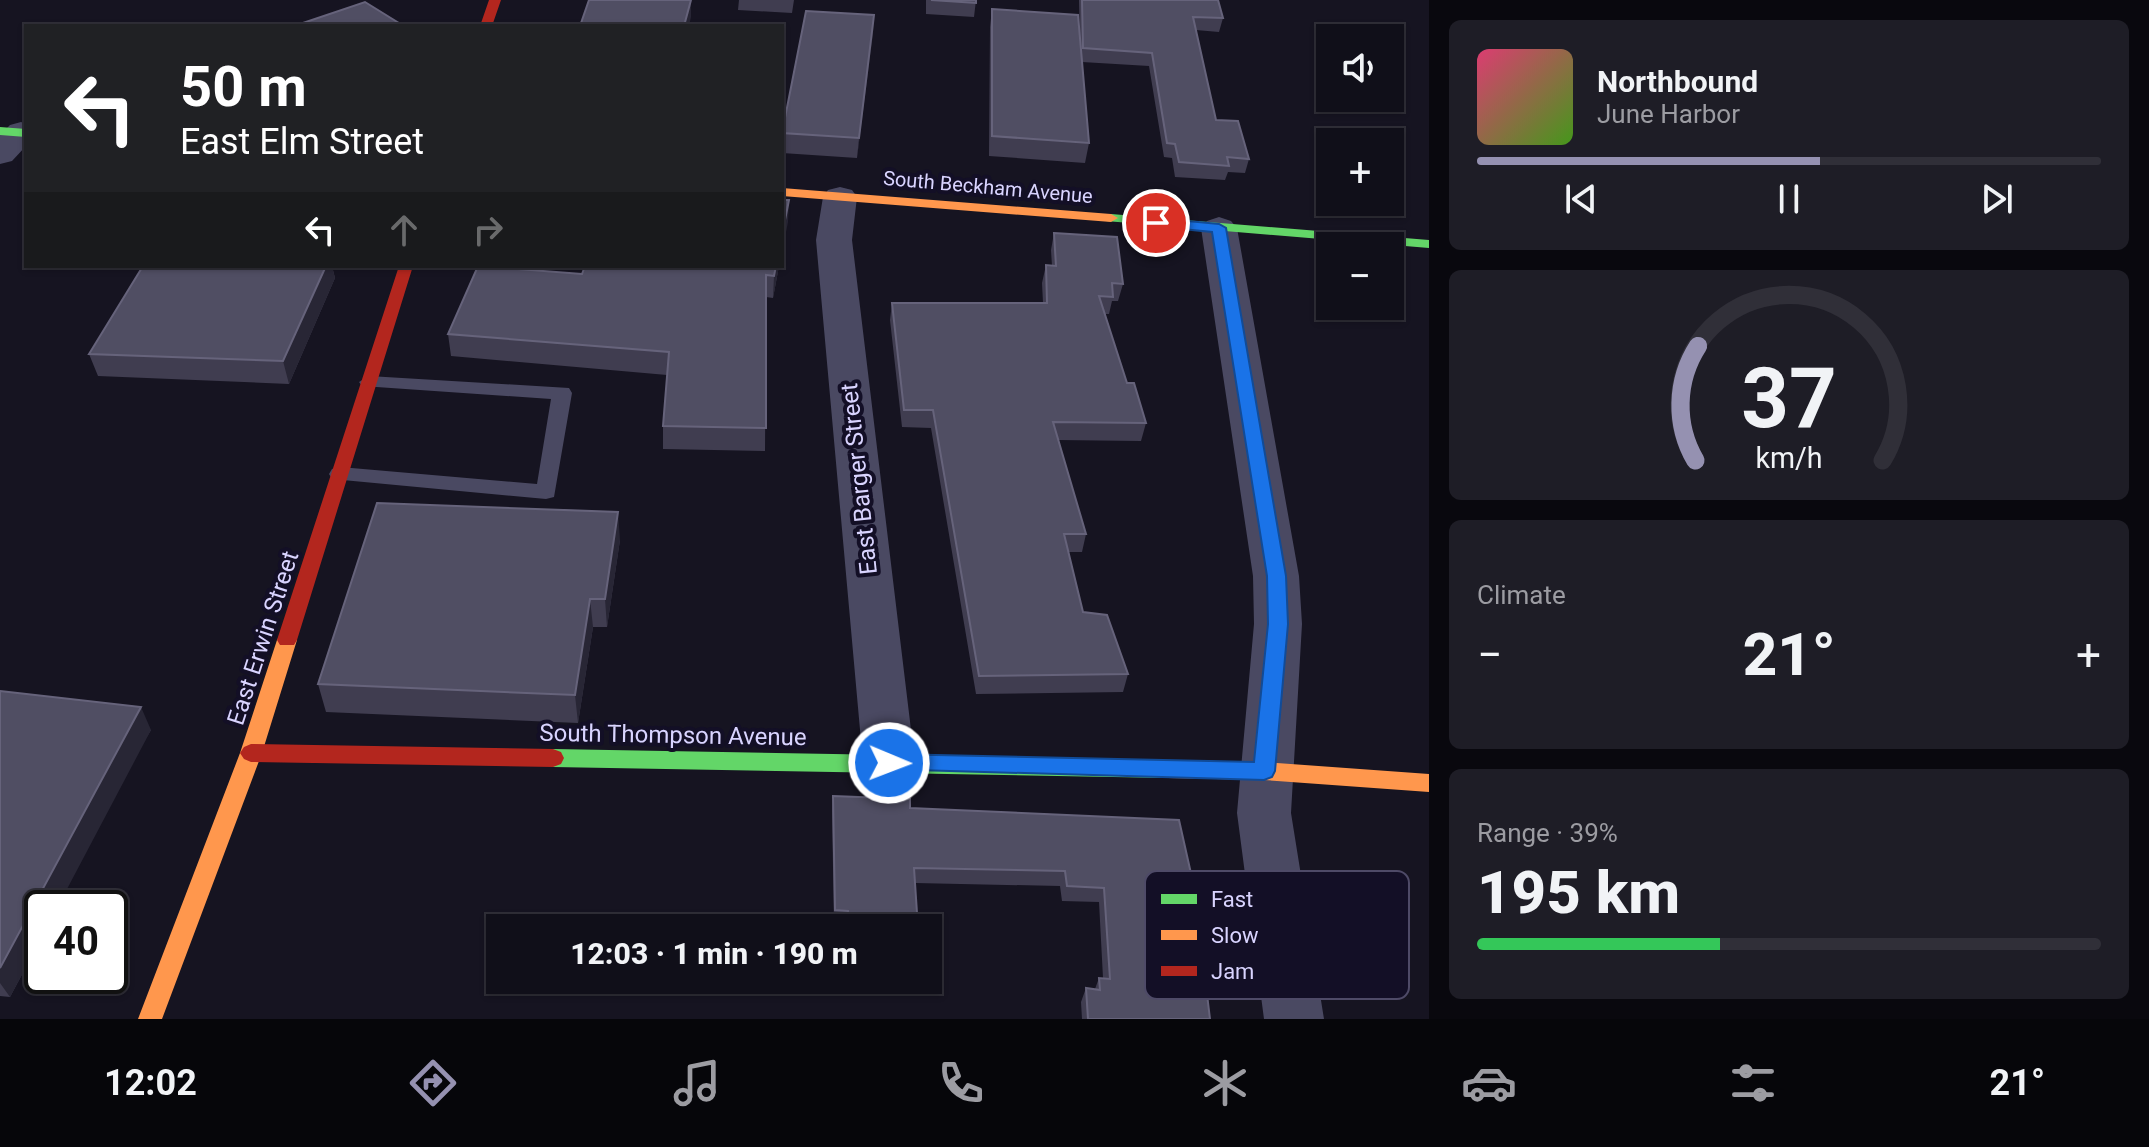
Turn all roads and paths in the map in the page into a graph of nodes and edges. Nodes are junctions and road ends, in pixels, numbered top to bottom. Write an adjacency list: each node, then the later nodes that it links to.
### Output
1 (495, 0): 2 (main road)
2 (487, 24)
3 (784, 192): 4 (main road, South Beckham Avenue)
4 (840, 197): 5 (main road, South Beckham Avenue); 11 (street, East Barger Street)
5 (1219, 228): 6 (main road, South Beckham Avenue); 12 (street)
6 (1429, 244)
7 (405, 268): 8 (main road, East Erwin Street)
8 (369, 382): 9 (main road, East Erwin Street); 9 (lane)
9 (340, 474): 10 (main road, East Erwin Street)
10 (251, 753): 11 (main road, South Thompson Avenue); 16 (main road, East Erwin Street)
11 (889, 763): 12 (main road, South Thompson Avenue)
12 (1264, 771): 13 (main road, South Thompson Avenue); 14 (street)
13 (1429, 783)
14 (1271, 871)
15 (1291, 999): 17 (street)
16 (150, 1019)
17 (1294, 1019)

